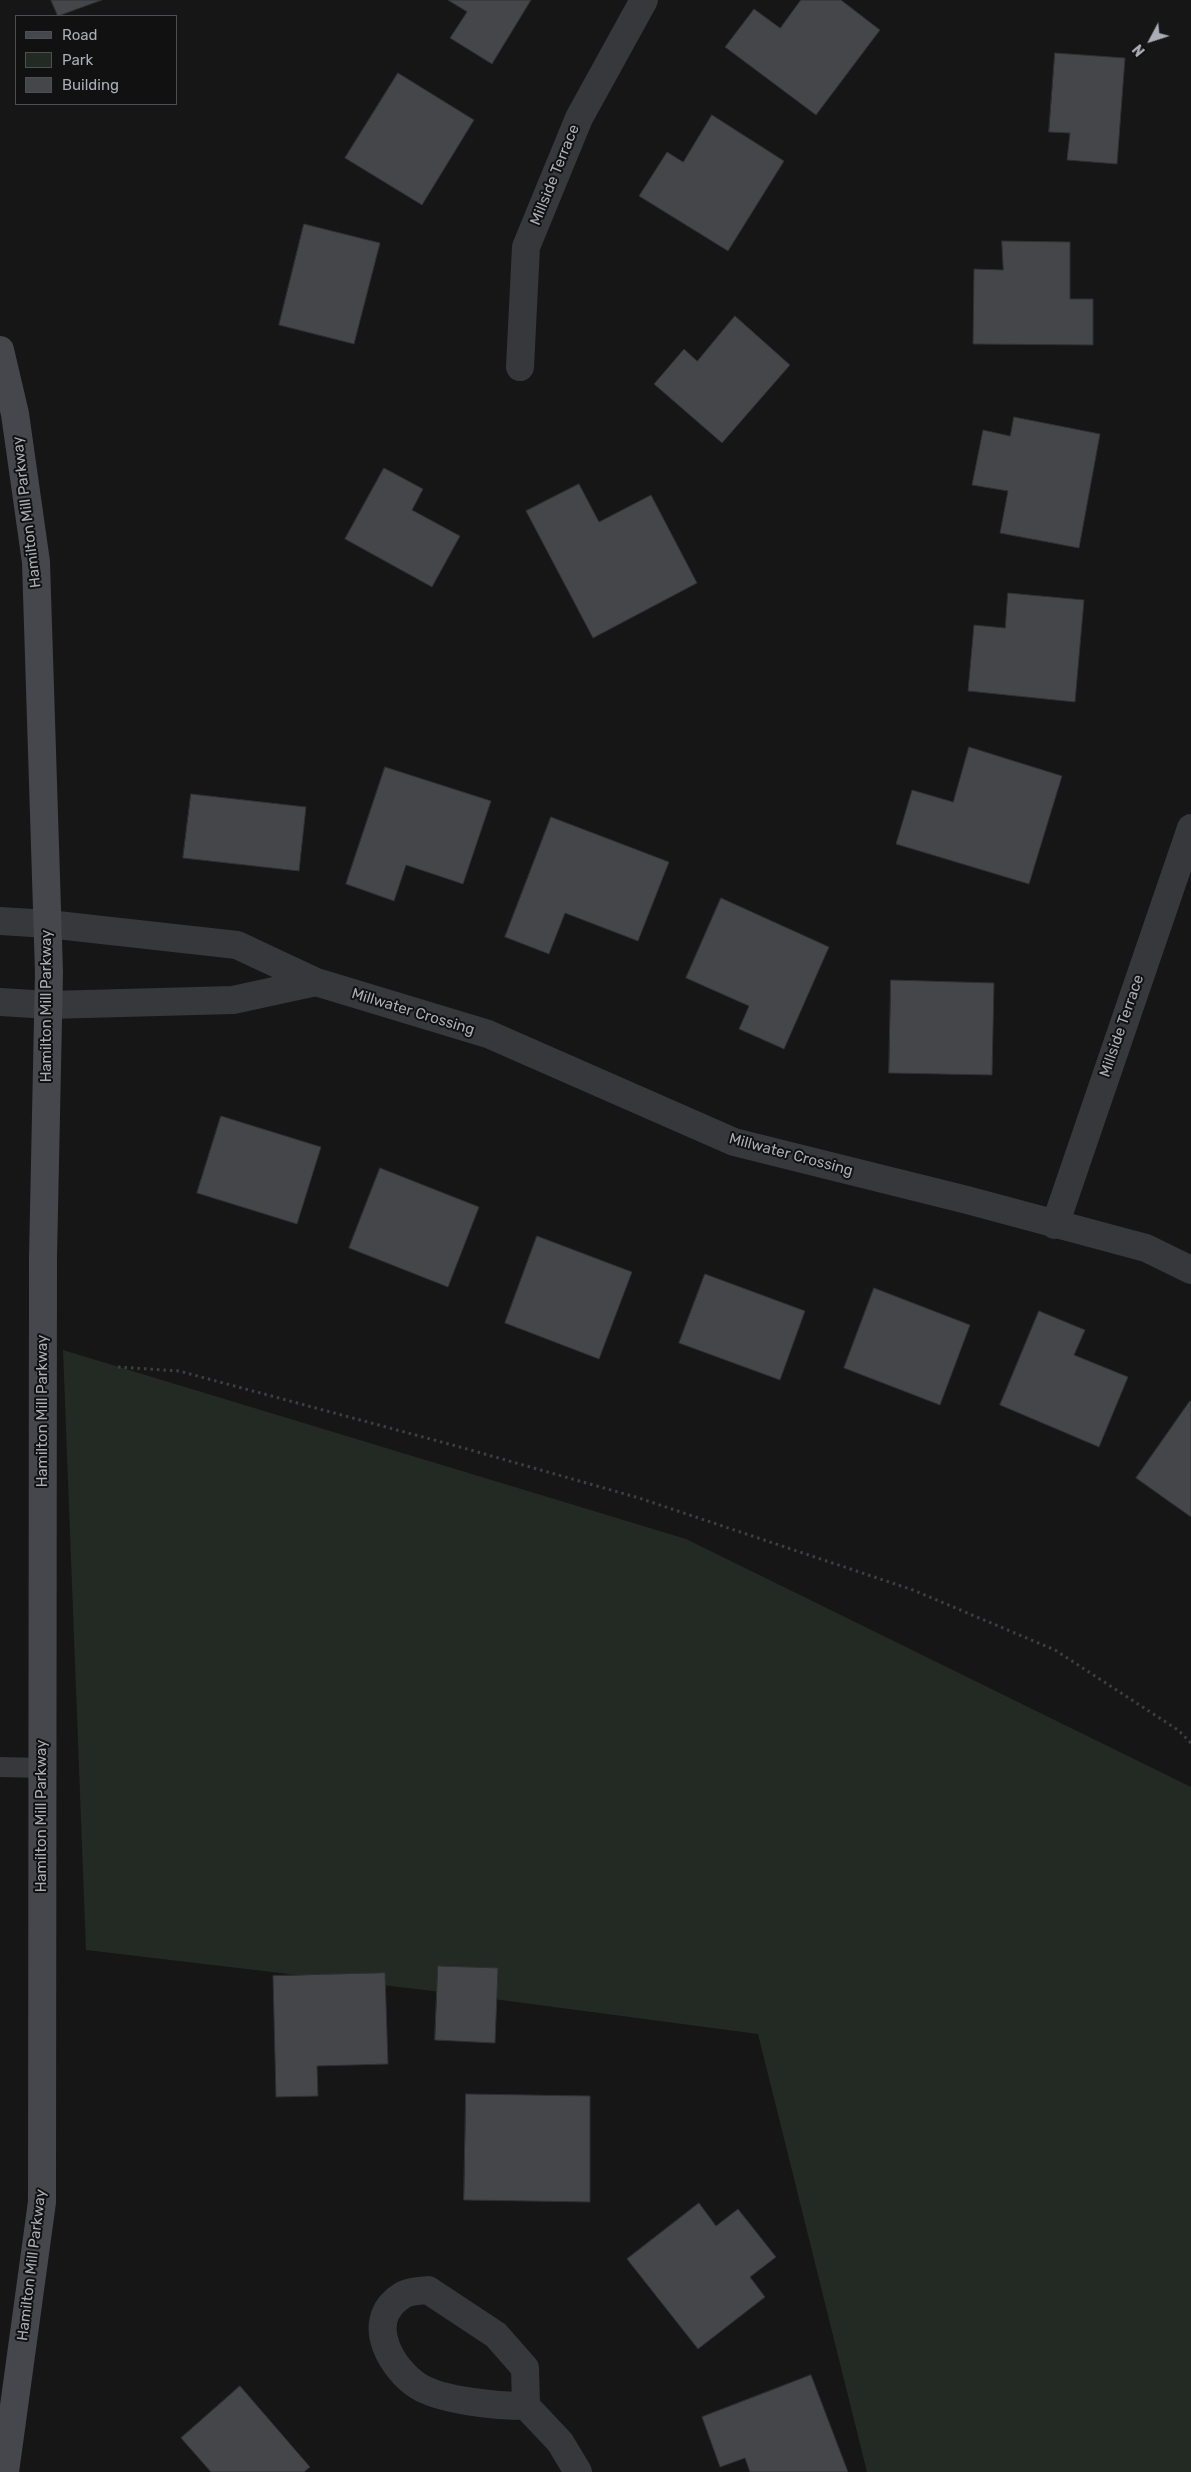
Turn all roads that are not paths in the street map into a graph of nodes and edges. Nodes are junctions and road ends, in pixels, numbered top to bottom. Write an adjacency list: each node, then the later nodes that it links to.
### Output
1 (644, 0): 3 (street, Millside Terrace)
2 (0, 350): 6 (street, Hamilton Mill Parkway)
3 (520, 367)
4 (1191, 828): 10 (street, Millside Terrace)
5 (0, 922): 6 (street, Millwater Crossing)
6 (48, 924): 7 (street, Millwater Crossing); 9 (street, Hamilton Mill Parkway)
7 (316, 982): 9 (street, Millwater Crossing); 10 (street, Millwater Crossing)
8 (0, 1002): 9 (street, Millwater Crossing)
9 (49, 1005): 13 (street, Hamilton Mill Parkway)
10 (1055, 1225): 11 (street, Millwater Crossing)
11 (1191, 1270)
12 (0, 1767): 13 (lane)
13 (42, 1768): 15 (street, Hamilton Mill Parkway)
14 (526, 2406): 14 (street); 16 (street)
15 (5, 2472)
16 (578, 2472)

